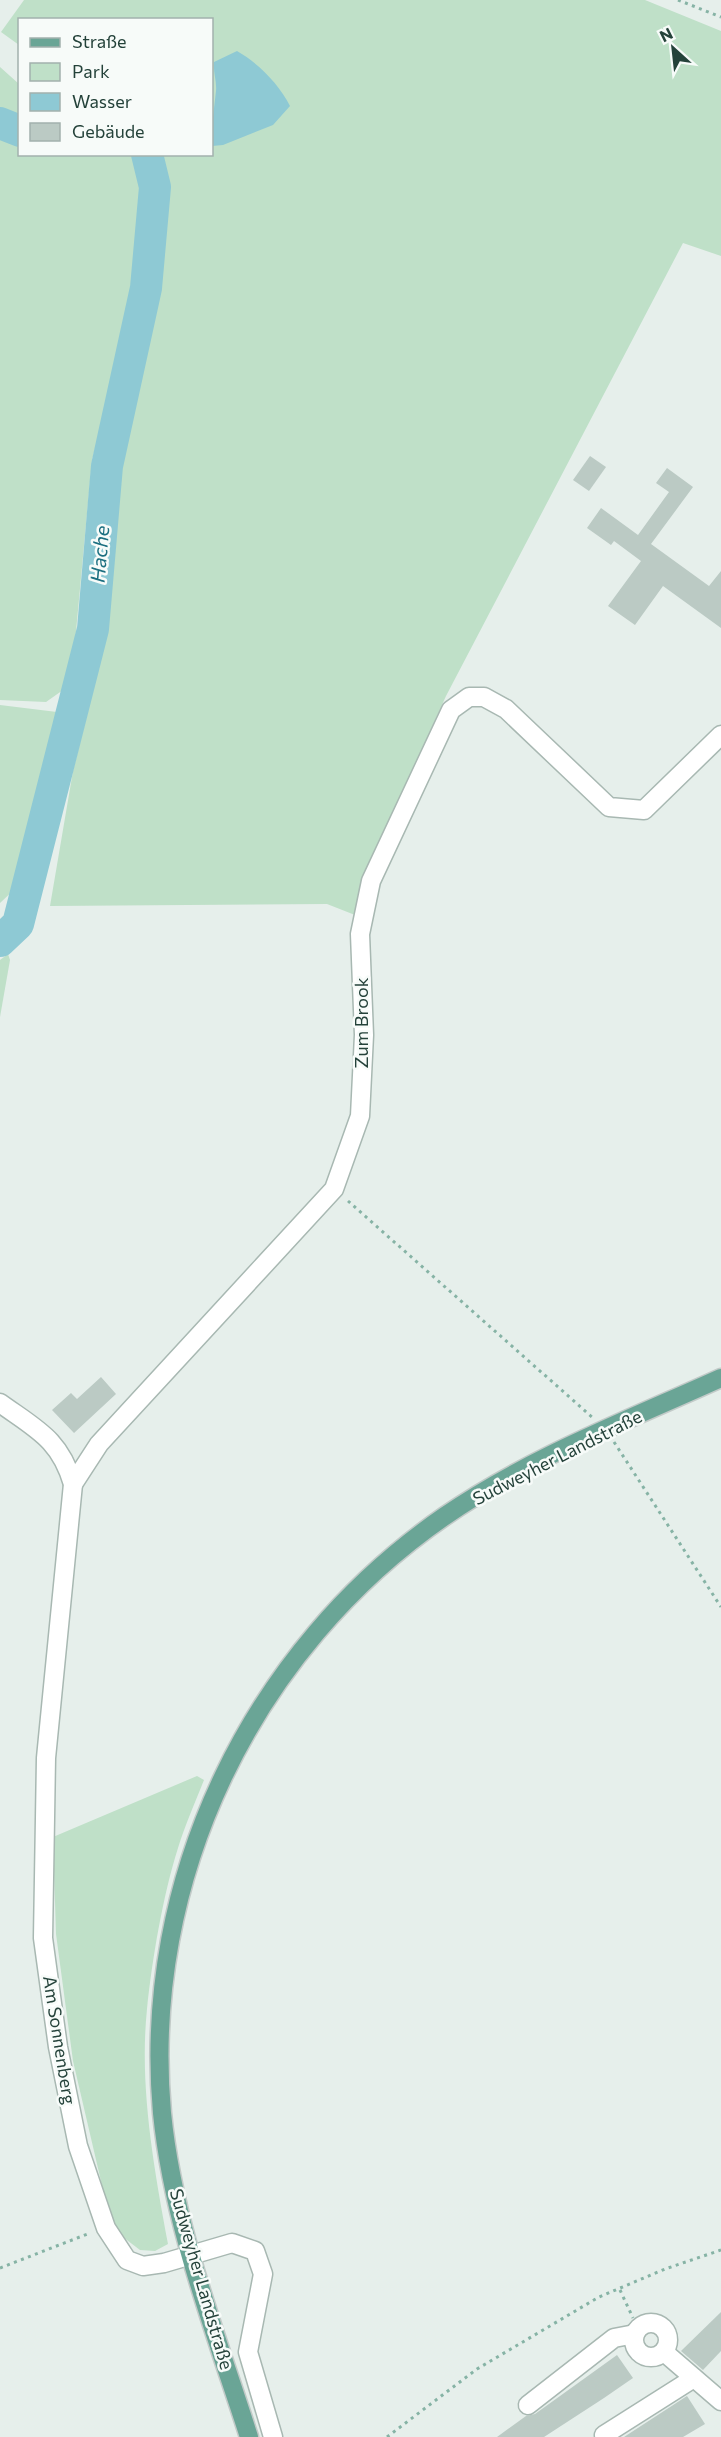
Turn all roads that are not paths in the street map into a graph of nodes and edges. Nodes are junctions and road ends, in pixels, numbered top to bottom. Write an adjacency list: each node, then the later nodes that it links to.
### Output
1 (721, 735): 4 (street, Zum Brook)
2 (721, 1378): 5 (main road, Sudweyher Landstraße)
3 (0, 1403): 4 (street)
4 (72, 1484): 5 (street, Am Sonnenberg)
5 (191, 2255): 12 (main road, Sudweyher Landstraße); 13 (street, Am Sonnenberg)
6 (637, 2332): 7 (street); 7 (street); 10 (street)
7 (664, 2352): 8 (street)
8 (694, 2378): 9 (street); 11 (street)
9 (721, 2401)
10 (528, 2405)
11 (604, 2435)
12 (249, 2437)
13 (273, 2437)

